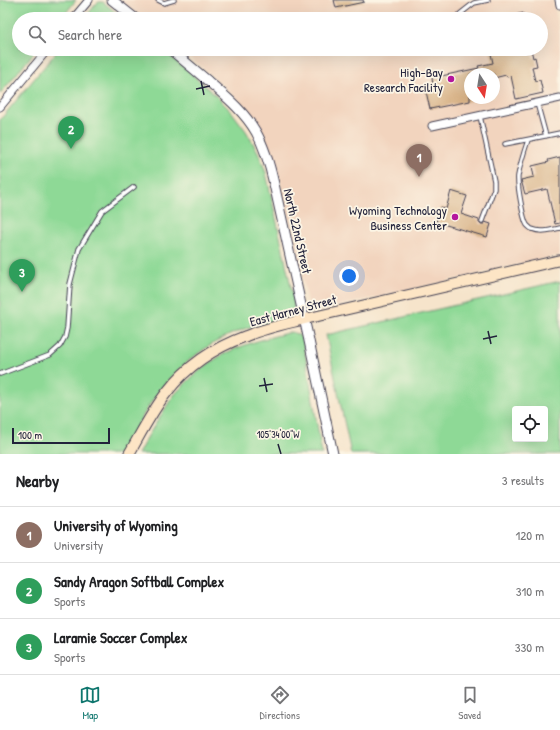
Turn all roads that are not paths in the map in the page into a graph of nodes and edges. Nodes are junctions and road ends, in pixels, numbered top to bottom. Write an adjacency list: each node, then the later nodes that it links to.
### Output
1 (89, 0): 8 (street)
2 (112, 0): 9 (street)
3 (158, 0): 4 (lane)
4 (174, 0)
5 (488, 0): 10 (lane)
6 (559, 0): 7 (street)
7 (560, 5)
8 (79, 12)
9 (127, 12)
10 (463, 12)
11 (42, 56): 15 (street)
12 (178, 56): 26 (street, North 22nd Street)
13 (560, 98): 14 (street)
14 (537, 103): 16 (street); 19 (lane)
15 (0, 107)
16 (480, 116): 17 (street); 23 (lane)
17 (432, 126)
18 (560, 133): 19 (lane)
19 (546, 136): 20 (lane)
20 (528, 140): 21 (lane); 24 (lane)
21 (505, 144)
22 (134, 187): 27 (lane)
23 (482, 221)
24 (560, 228)
25 (560, 260): 26 (main road, East Harney Street)
26 (305, 319): 28 (main road, East Harney Street); 29 (street, North 22nd Street)
27 (0, 374)
28 (128, 454)
29 (333, 454)

